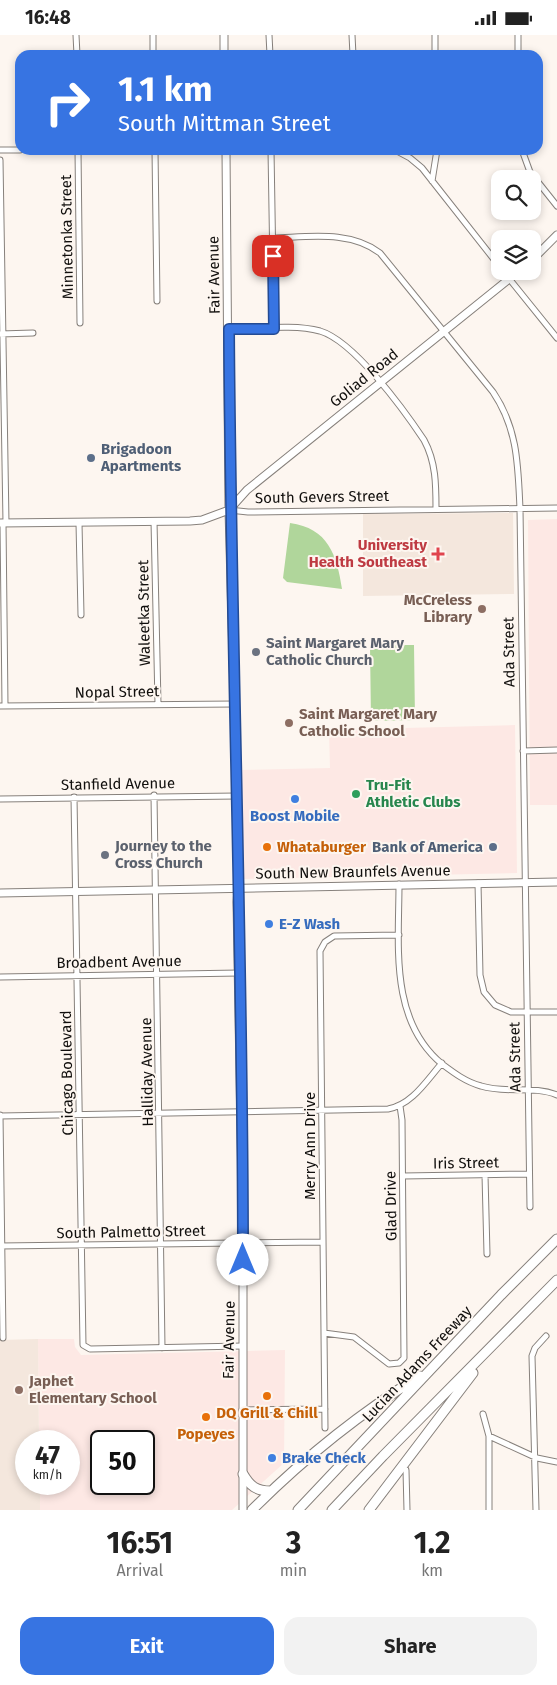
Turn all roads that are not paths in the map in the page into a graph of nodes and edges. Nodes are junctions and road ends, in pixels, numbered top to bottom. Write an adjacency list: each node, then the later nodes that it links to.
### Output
1 (76, 35): 8 (street)
2 (153, 35): 9 (street)
3 (224, 35): 10 (main road)
4 (269, 35): 11 (street)
5 (352, 35): 12 (street)
6 (435, 35): 13 (street)
7 (518, 35): 14 (street)
8 (77, 50)
9 (153, 50)
10 (224, 50)
11 (270, 50)
12 (353, 50)
13 (435, 50)
14 (518, 50)
15 (15, 150): 16 (street)
16 (0, 151)
17 (78, 155): 34 (street, Minnetonka Street)
18 (155, 155): 33 (street)
19 (226, 155): 35 (main road, Fair Avenue)
20 (272, 155): 28 (street)
21 (402, 155): 25 (street)
22 (436, 155): 25 (street)
23 (524, 155): 26 (street)
24 (0, 160): 39 (street)
25 (432, 181): 30 (street)
26 (557, 206)
27 (557, 235): 29 (main road)
28 (273, 238): 36 (street); 37 (street, Ada Street)
29 (541, 251)
30 (491, 256)
31 (509, 280): 37 (main road, Goliad Road)
32 (511, 280): 40 (street)
33 (157, 301)
34 (80, 323)
35 (229, 329): 36 (street); 45 (main road, Fair Avenue)
36 (274, 329): 41 (street)
37 (445, 331): 41 (main road, Goliad Road); 44 (street, Ada Street)
38 (33, 333): 39 (street)
39 (1, 334): 47 (street)
40 (557, 338)
41 (380, 383): 43 (street); 45 (main road, Goliad Road)
42 (557, 508): 44 (street, South Gevers Street)
43 (436, 509): 44 (street, South Gevers Street); 45 (street, South Gevers Street)
44 (520, 509): 54 (street, Ada Street)
45 (229, 510): 46 (main road, South Gevers Street); 51 (main road, Fair Avenue)
46 (154, 521): 48 (main road, South Gevers Street); 50 (street, Waleetka Street)
47 (3, 523): 48 (main road, South Gevers Street); 52 (street)
48 (79, 523): 49 (street)
49 (81, 615)
50 (158, 704): 51 (street, Nopal Street); 52 (street, Nopal Street)
51 (235, 705): 56 (main road, Fair Avenue)
52 (2, 706)
53 (557, 750): 54 (street)
54 (523, 751): 60 (street, Ada Street)
55 (154, 795): 56 (street, Stanfield Avenue); 57 (street, Stanfield Avenue); 65 (street, Halliday Avenue)
56 (237, 796): 63 (main road, Fair Avenue)
57 (74, 797): 58 (street, Stanfield Avenue); 64 (street, Chicago Boulevard)
58 (0, 799)
59 (557, 881): 60 (main road, South New Braunfels Avenue)
60 (525, 882): 61 (main road, South New Braunfels Avenue); 73 (street, Ada Street)
61 (478, 883): 62 (main road, South New Braunfels Avenue); 73 (street)
62 (399, 884): 63 (main road, South New Braunfels Avenue); 67 (street)
63 (238, 888): 65 (main road, South New Braunfels Avenue); 68 (main road, Fair Avenue)
64 (76, 891): 65 (main road, South New Braunfels Avenue); 66 (main road, South New Braunfels Avenue); 70 (street, Chicago Boulevard)
65 (156, 891): 69 (street, Halliday Avenue)
66 (0, 893)
67 (399, 935): 74 (street); 78 (street, Merry Ann Drive)
68 (239, 973): 69 (street, Broadbent Avenue); 79 (main road, Fair Avenue)
69 (158, 974): 70 (street, Broadbent Avenue); 80 (street, Halliday Avenue)
70 (78, 975): 71 (street, Broadbent Avenue); 81 (street, Chicago Boulevard)
71 (0, 977)
72 (557, 1012): 73 (street)
73 (527, 1013): 75 (street, Ada Street)
74 (442, 1063): 75 (street); 77 (street)
75 (528, 1091): 76 (street); 83 (street, Ada Street)
76 (557, 1095)
77 (400, 1106): 78 (street); 85 (street, Glad Drive)
78 (322, 1109): 79 (street); 88 (street, Merry Ann Drive)
79 (241, 1110): 80 (street); 89 (main road, Fair Avenue)
80 (160, 1112): 81 (street); 90 (street, Halliday Avenue)
81 (80, 1114): 82 (street); 91 (street, Chicago Boulevard)
82 (0, 1116): 92 (street)
83 (529, 1174): 84 (street, Iris Street); 86 (street, Ada Street)
84 (485, 1175): 85 (street, Iris Street); 93 (street)
85 (403, 1176): 95 (street, Glad Drive)
86 (530, 1207)
87 (557, 1239): 101 (highway, Lucian Adams Freeway)
88 (323, 1242): 89 (street, South Palmetto Street); 95 (street, Merry Ann Drive)
89 (243, 1243): 90 (street, South Palmetto Street); 99 (main road, Fair Avenue)
90 (161, 1244): 91 (street, South Palmetto Street); 100 (street, Halliday Avenue)
91 (81, 1245): 92 (street, South Palmetto Street); 100 (street, Chicago Boulevard)
92 (1, 1246): 97 (street)
93 (487, 1254)
94 (557, 1280): 98 (highway)
95 (324, 1333): 102 (street, Merry Ann Drive)
96 (546, 1336): 107 (street)
97 (3, 1338)
98 (496, 1343): 115 (highway); 116 (highway)
99 (243, 1346): 100 (street); 103 (main road, Fair Avenue)
100 (162, 1348)
101 (431, 1369): 111 (highway); 114 (highway, Lucian Adams Freeway)
102 (325, 1409): 103 (street); 105 (street, Merry Ann Drive)
103 (242, 1410): 110 (main road, Fair Avenue)
104 (483, 1414): 106 (street)
105 (325, 1428)
106 (489, 1436): 107 (street); 118 (street)
107 (535, 1457): 108 (street); 119 (street)
108 (557, 1462)
109 (406, 1470): 117 (street)
110 (243, 1474): 111 (highway); 112 (main road, Fair Avenue)
111 (271, 1491): 113 (highway)
112 (243, 1510)
113 (252, 1510)
114 (298, 1510)
115 (332, 1510)
116 (369, 1510)
117 (407, 1510)
118 (489, 1510)
119 (536, 1510)

